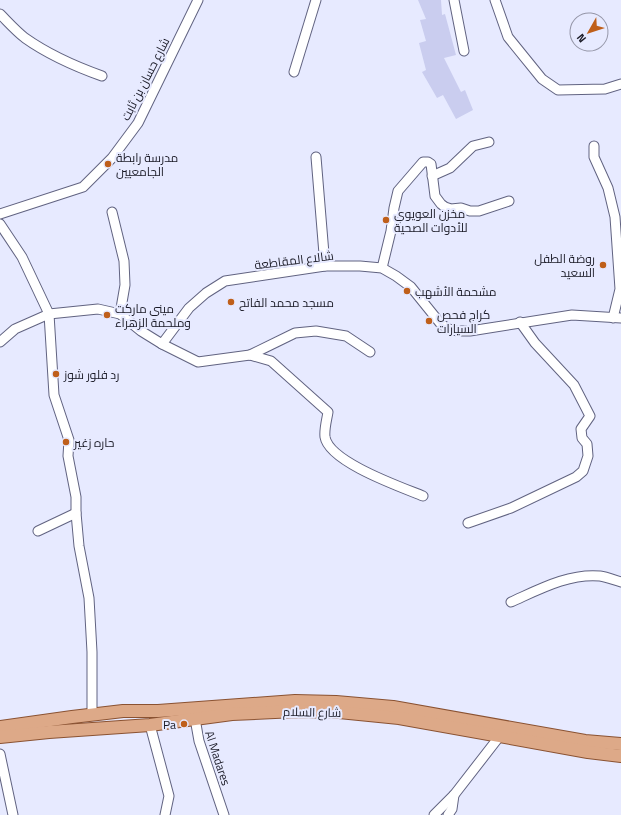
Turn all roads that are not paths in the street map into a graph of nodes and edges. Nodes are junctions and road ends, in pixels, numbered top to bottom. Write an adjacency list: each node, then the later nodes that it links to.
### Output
1 (198, 0): 16 (street, شارع حسان بن ثابت)
2 (316, 0): 7 (street)
3 (454, 0): 6 (street)
4 (495, 0): 9 (street)
5 (0, 14): 8 (street)
6 (464, 51)
7 (294, 72)
8 (102, 76)
9 (621, 84)
10 (489, 142): 13 (street)
11 (594, 146): 22 (street)
12 (316, 157): 18 (street)
13 (432, 176): 14 (street); 19 (street)
14 (509, 201)
15 (112, 212): 21 (street)
16 (0, 214)
17 (0, 224): 20 (street)
18 (325, 266): 19 (street, شالاع المقاطعة); 25 (street, شالاع المقاطعة)
19 (382, 268): 23 (street, شالاع المقاطعة)
20 (49, 314): 21 (street); 24 (street); 29 (street)
21 (120, 314): 25 (street)
22 (617, 318): 23 (street, شالاع المقاطعة)
23 (520, 322): 30 (street)
24 (0, 342)
25 (162, 344): 27 (street)
26 (370, 352): 27 (street)
27 (250, 355): 28 (street)
28 (423, 496)
29 (76, 513): 31 (street); 35 (street)
30 (468, 522)
31 (38, 531)
32 (621, 582): 33 (street)
33 (511, 602)
34 (194, 714): 35 (main road, شارع السلام); 36 (main road, شارع السلام); 38 (main road, شارع السلام); 40 (main road, شارع السلام); 46 (street, Al Madares)
35 (92, 715): 37 (main road, شارع السلام)
36 (150, 725): 39 (main road, شارع السلام); 45 (street)
37 (0, 727)
38 (499, 737): 42 (main road, شارع السلام); 43 (street)
39 (0, 738)
40 (621, 744)
41 (0, 754): 44 (street)
42 (621, 756)
43 (454, 795): 47 (street); 48 (street)
44 (12, 815)
45 (165, 815)
46 (224, 815)
47 (434, 815)
48 (448, 815)

